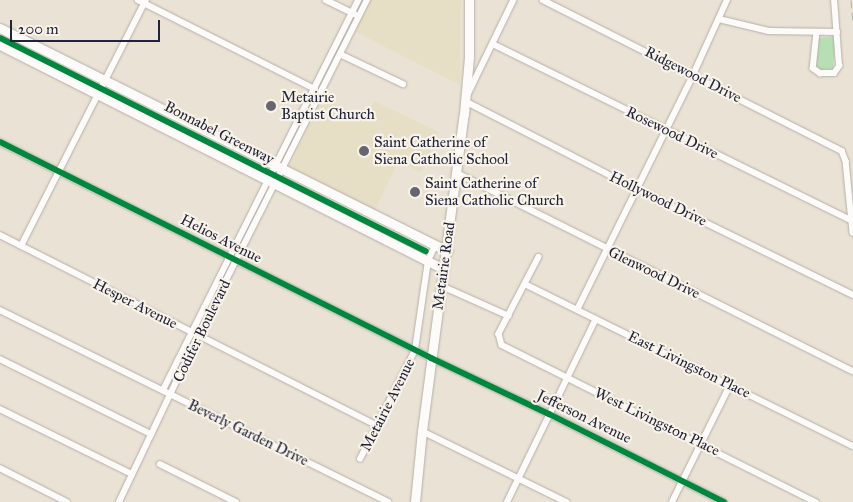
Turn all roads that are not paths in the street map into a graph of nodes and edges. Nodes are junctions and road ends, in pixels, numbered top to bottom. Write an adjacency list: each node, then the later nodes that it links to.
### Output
1 (138, 0): 10 (street)
2 (326, 0): 11 (street)
3 (358, 0): 11 (street, Codifer Boulevard)
4 (368, 0): 12 (street, Codifer Boulevard)
5 (469, 0): 26 (main road, Metairie Road)
6 (514, 0): 17 (street)
7 (543, 0): 20 (street, Ridgewood Drive)
8 (727, 0): 13 (street)
9 (834, 0): 16 (street)
10 (145, 2): 21 (street); 23 (street)
11 (352, 13): 12 (street); 23 (street, Codifer Boulevard)
12 (359, 16): 19 (street, Codifer Boulevard)
13 (719, 19): 15 (street); 20 (street)
14 (0, 28): 21 (main road)
15 (817, 32): 16 (street); 16 (street)
16 (837, 32)
17 (493, 44): 26 (street); 27 (street, Rosewood Drive)
18 (0, 45): 25 (main road)
19 (340, 54): 22 (street); 24 (street, Codifer Boulevard)
20 (693, 75): 27 (street); 34 (street, Ridgewood Drive)
21 (106, 81): 25 (street); 29 (main road)
22 (403, 84)
23 (314, 88): 24 (street); 29 (street, Codifer Boulevard)
24 (322, 92): 29 (street, Codifer Boulevard)
25 (99, 95): 30 (street); 32 (main road)
26 (465, 101): 31 (main road, Metairie Road); 33 (street, Hollywood Drive)
27 (666, 130): 33 (street); 34 (street, Rosewood Drive)
28 (0, 142): 30 (street, Helios Avenue)
29 (279, 168): 32 (street, Codifer Boulevard); 38 (main road)
30 (60, 172): 37 (street); 41 (street, Helios Avenue)
31 (456, 173): 39 (street, Glenwood Drive); 40 (main road, Metairie Road)
32 (271, 182): 41 (street, Codifer Boulevard); 43 (street, Codifer Boulevard); 44 (main road)
33 (637, 189): 39 (street); 48 (street, Hollywood Drive)
34 (852, 222): 35 (street)
35 (853, 233)
36 (0, 235): 37 (street, Hesper Avenue)
37 (21, 246): 53 (street, Hesper Avenue)
38 (435, 246): 40 (main road); 44 (street, Metairie Avenue)
39 (607, 249): 50 (street); 58 (street, Glenwood Drive)
40 (446, 252): 45 (main road, Metairie Road)
41 (229, 257): 43 (street, Helios Avenue); 53 (street, Codifer Boulevard)
42 (539, 257): 46 (street)
43 (236, 261): 54 (street, Codifer Boulevard); 55 (street, Helios Avenue)
44 (428, 261): 45 (main road); 55 (street, Metairie Avenue)
45 (444, 269): 47 (main road, Metairie Road)
46 (525, 284): 50 (street, East Livingston Place); 51 (street)
47 (442, 286): 51 (street); 56 (main road, Metairie Road)
48 (853, 295)
49 (0, 310): 61 (street, Beverly Garden Drive)
50 (577, 310): 52 (street, East Livingston Place)
51 (509, 316): 59 (street, West Livingston Place)
52 (596, 319): 59 (street); 60 (street, East Livingston Place)
53 (191, 333): 54 (street, Hesper Avenue); 61 (street, Codifer Boulevard)
54 (198, 336): 62 (street, Codifer Boulevard); 65 (street, Hesper Avenue)
55 (415, 350): 56 (street, Helios Avenue); 65 (street, Metairie Avenue)
56 (431, 358): 64 (street, Jefferson Avenue); 66 (main road, Metairie Road)
57 (0, 359): 67 (street)
58 (853, 371)
59 (568, 378): 64 (street); 68 (street, West Livingston Place)
60 (730, 385): 68 (street); 69 (street, East Livingston Place)
61 (163, 390): 62 (street, Beverly Garden Drive)
62 (171, 394): 67 (street, Codifer Boulevard); 79 (street, Beverly Garden Drive)
63 (0, 409): 73 (street)
64 (549, 414): 74 (street); 75 (street, Jefferson Avenue)
65 (378, 426): 70 (street, Metairie Avenue)
66 (422, 431): 74 (street); 80 (main road, Metairie Road)
67 (151, 434): 73 (street, Codifer Boulevard)
68 (701, 443): 75 (street); 85 (street, West Livingston Place)
69 (853, 446)
70 (360, 459)
71 (160, 464): 78 (street)
72 (0, 468): 76 (street)
73 (132, 474): 77 (street, Codifer Boulevard)
74 (518, 478): 81 (street); 82 (street)
75 (682, 481): 83 (street); 84 (street, Jefferson Avenue)
76 (67, 502)
77 (119, 502)
78 (236, 502)
79 (388, 502)
80 (415, 502)
81 (507, 502)
82 (566, 502)
83 (672, 502)
84 (724, 502)
85 (816, 502)

